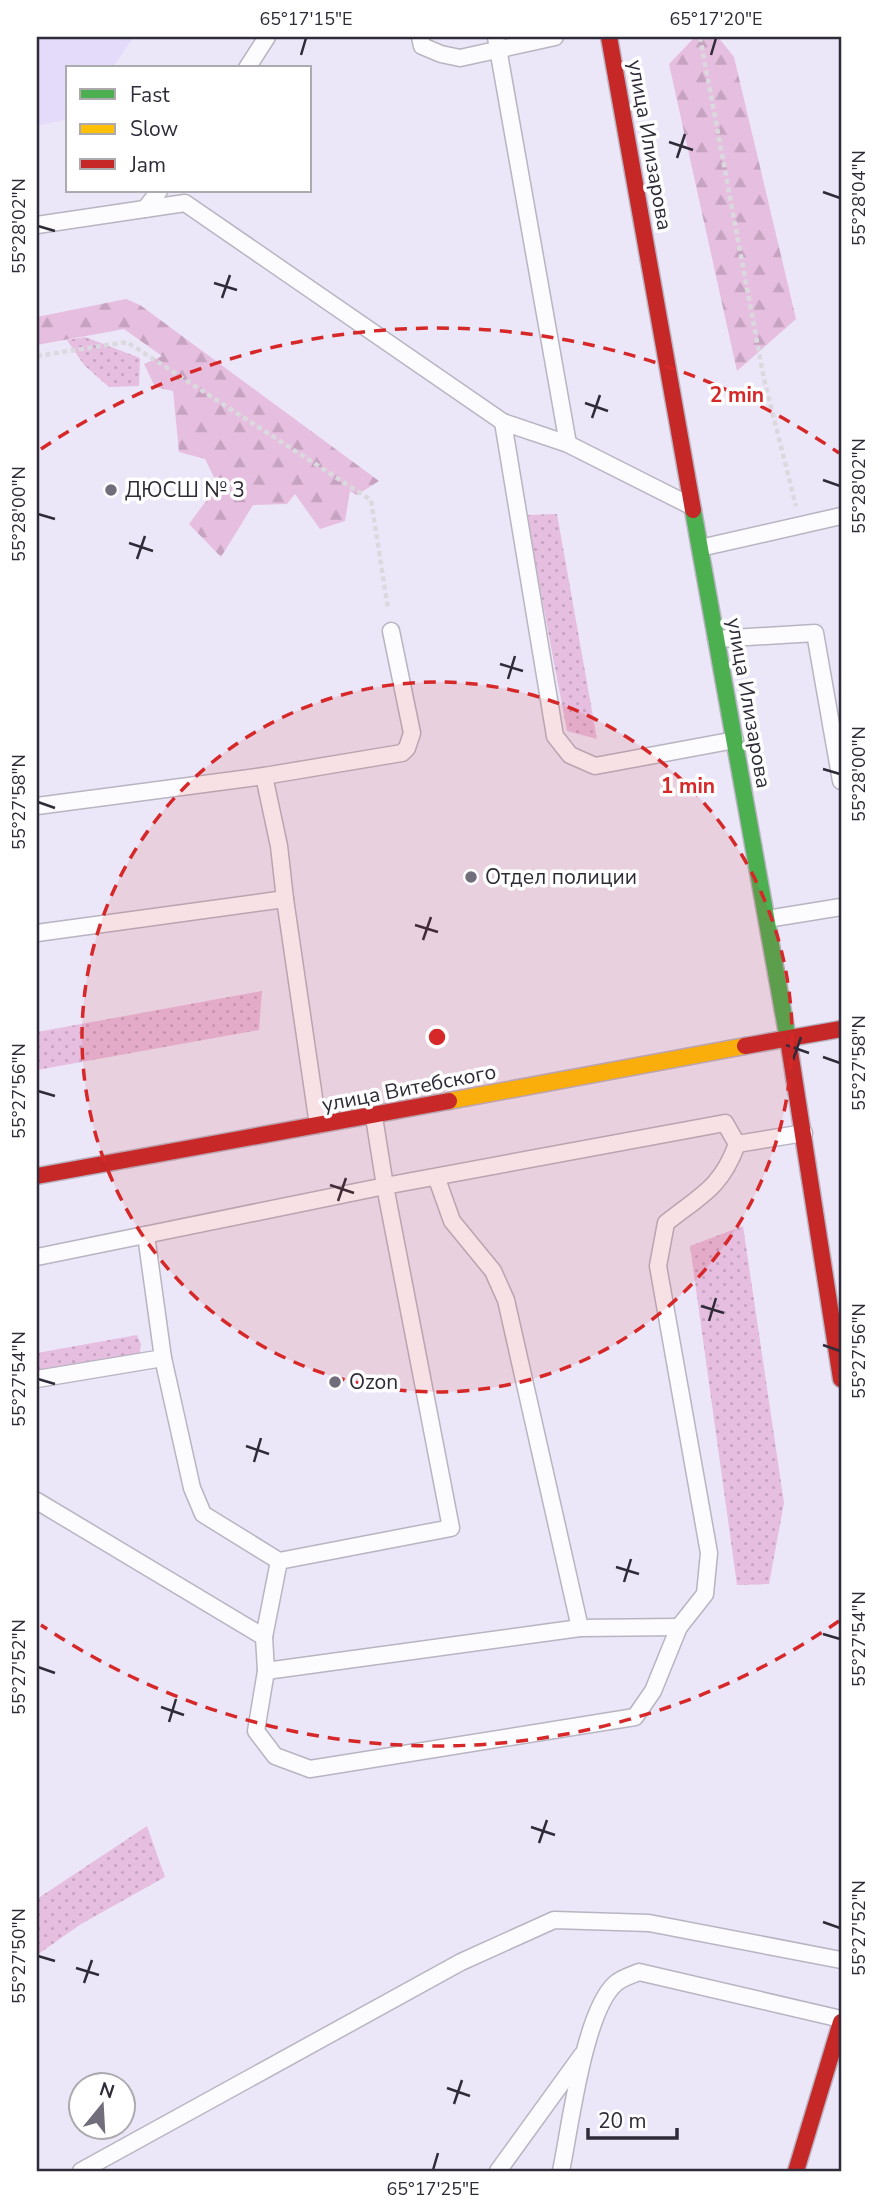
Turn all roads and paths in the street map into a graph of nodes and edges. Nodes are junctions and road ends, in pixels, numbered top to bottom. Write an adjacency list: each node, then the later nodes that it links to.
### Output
1 (267, 37): 7 (lane)
2 (421, 37): 6 (lane)
3 (555, 37): 6 (lane)
4 (610, 37): 14 (street, улица Илизарова)
5 (700, 37): 16 (path)
6 (497, 43): 13 (lane)
7 (248, 66)
8 (158, 192): 9 (lane)
9 (145, 209): 10 (lane); 12 (lane)
10 (37, 225)
11 (37, 356): 18 (path)
12 (503, 422): 13 (lane); 20 (lane)
13 (568, 444): 14 (lane)
14 (693, 507): 17 (street, улица Илизарова)
15 (841, 516): 16 (lane)
16 (801, 524): 17 (lane)
17 (700, 548): 19 (street, улица Илизарова)
18 (391, 631): 21 (lane)
19 (716, 639): 20 (street, улица Илизарова); 22 (lane)
20 (735, 740): 26 (street, улица Илизарова)
21 (264, 776): 23 (lane); 24 (lane)
22 (841, 781)
23 (37, 806)
24 (285, 899): 27 (lane); 31 (lane)
25 (841, 907): 26 (lane)
26 (766, 919): 29 (street, улица Илизарова)
27 (37, 933)
28 (841, 1029): 29 (street, улица Витебского)
29 (788, 1038): 30 (street, улица Витебского); 32 (street, улица Илизарова)
30 (374, 1117): 31 (street, улица Витебского); 36 (lane)
31 (318, 1127): 34 (street, улица Витебского)
32 (804, 1133): 33 (lane); 40 (street, улица Илизарова)
33 (737, 1144): 35 (lane); 44 (lane)
34 (37, 1176)
35 (437, 1179): 36 (lane); 45 (lane)
36 (385, 1186): 37 (lane); 43 (lane)
37 (146, 1235): 38 (lane); 39 (lane)
38 (37, 1257)
39 (163, 1358): 41 (lane); 43 (lane)
40 (841, 1378)
41 (37, 1379)
42 (37, 1501): 46 (lane)
43 (279, 1561): 46 (lane)
44 (679, 1627): 45 (lane); 47 (lane)
45 (580, 1628): 47 (lane)
46 (264, 1637): 47 (lane)
47 (266, 1671)
48 (841, 1960): 51 (lane)
49 (841, 2020): 50 (lane); 54 (street)
50 (586, 2050): 52 (lane); 53 (lane)
51 (81, 2171)
52 (498, 2171)
53 (561, 2171)
54 (796, 2171)

